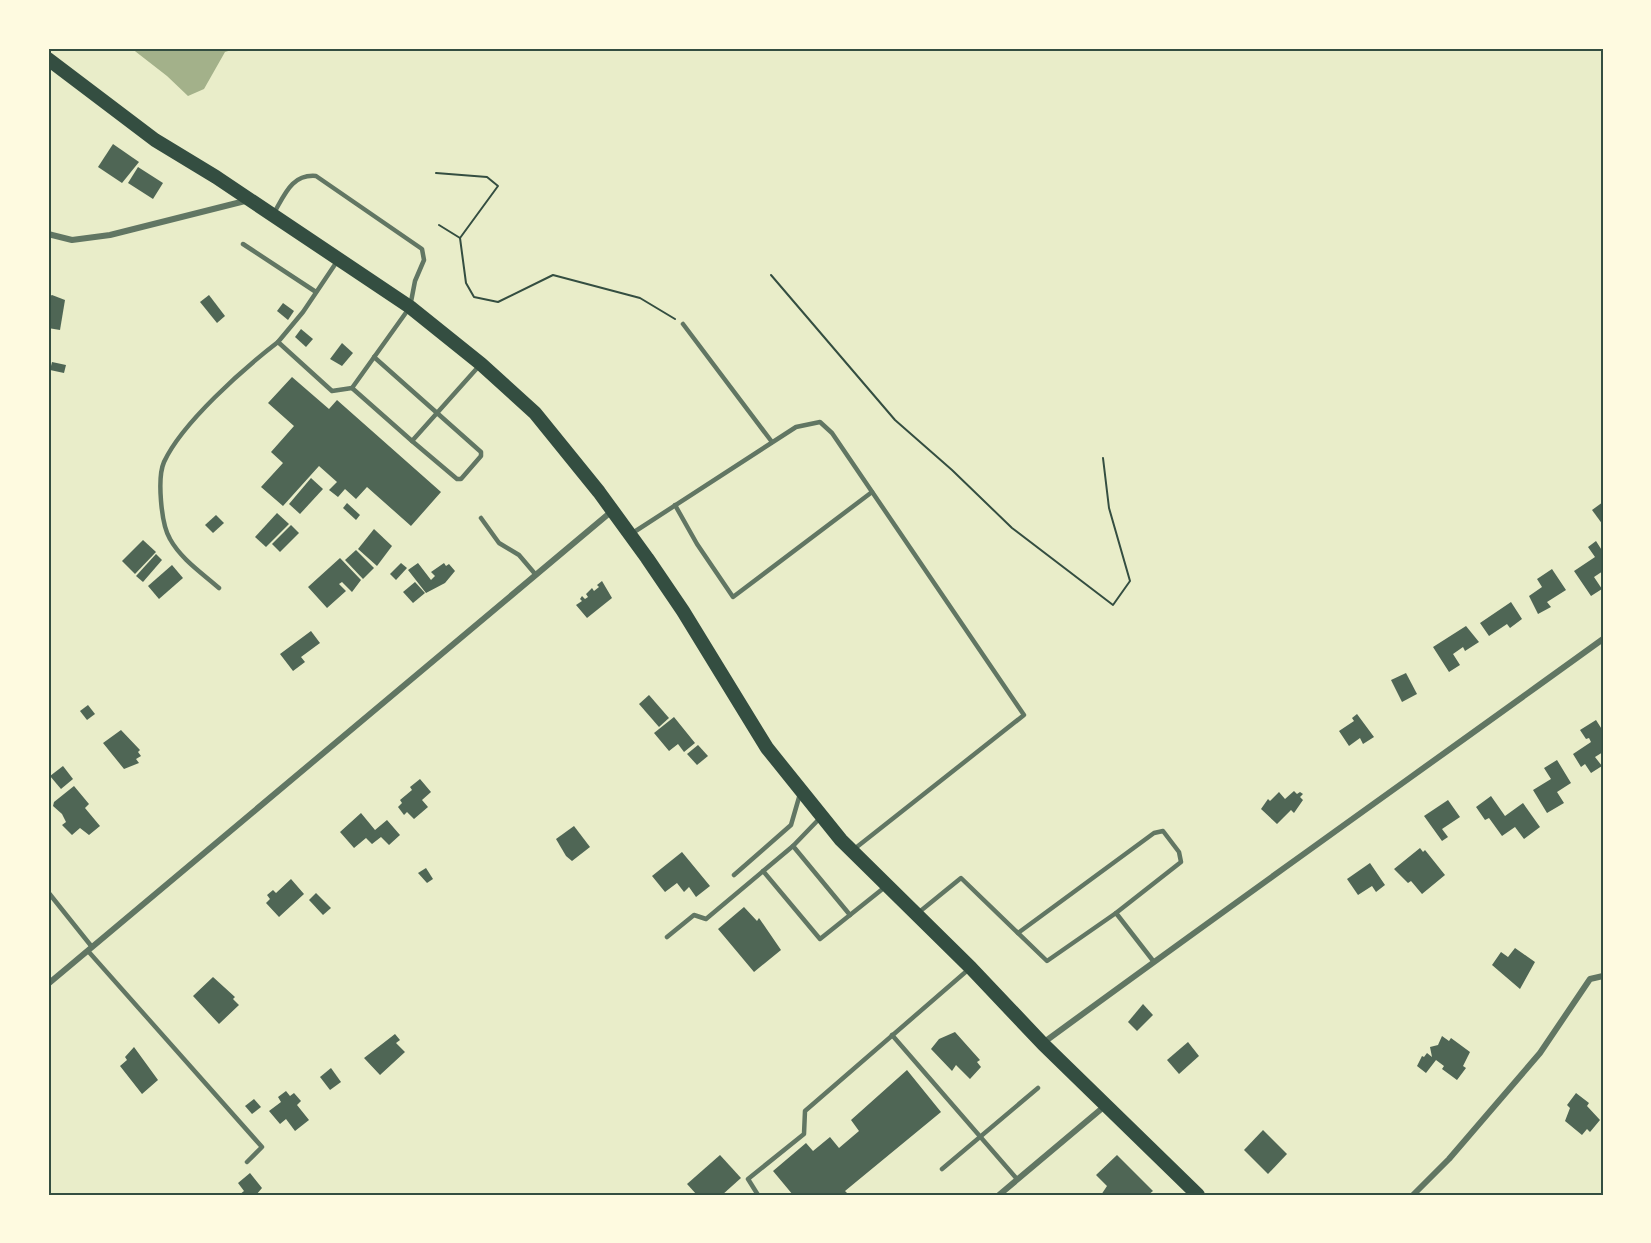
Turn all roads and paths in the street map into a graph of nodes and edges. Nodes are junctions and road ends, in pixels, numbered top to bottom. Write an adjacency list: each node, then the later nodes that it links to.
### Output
1 (48, 59): 3 (main road)
2 (436, 173): 7 (path)
3 (249, 200): 4 (main road); 6 (street)
4 (273, 215): 9 (main road); 12 (lane)
5 (439, 225): 7 (path)
6 (48, 234)
7 (460, 238): 13 (path)
8 (243, 244): 11 (lane)
9 (339, 259): 11 (lane); 12 (main road)
10 (771, 275): 21 (path)
11 (316, 292): 14 (lane)
12 (410, 307): 15 (lane); 16 (main road)
13 (683, 324): 20 (lane)
14 (278, 342): 17 (lane); 28 (lane)
15 (374, 357): 17 (lane); 18 (lane)
16 (481, 364): 18 (lane); 24 (main road)
17 (352, 388): 19 (lane)
18 (436, 414): 19 (lane); 19 (lane)
19 (412, 441)
20 (772, 442): 22 (lane); 23 (lane)
21 (1103, 458)
22 (872, 492): 23 (lane); 33 (lane)
23 (675, 505): 26 (lane)
24 (612, 511): 26 (main road); 27 (street)
25 (481, 518): 27 (lane)
26 (629, 535): 30 (main road)
27 (536, 575): 43 (street)
28 (219, 588)
29 (1603, 639): 44 (street)
30 (801, 790): 31 (main road); 35 (lane)
31 (822, 816): 32 (lane); 33 (main road)
32 (793, 846): 34 (lane); 39 (lane)
33 (852, 851): 36 (main road)
34 (763, 871): 39 (lane); 42 (lane)
35 (734, 875)
36 (887, 885): 39 (lane); 40 (main road)
37 (48, 892): 43 (lane)
38 (1116, 913): 41 (lane); 41 (lane); 44 (lane)
39 (850, 915)
40 (916, 915): 41 (lane); 45 (main road)
41 (1018, 933)
42 (667, 938)
43 (90, 949): 47 (street); 53 (lane)
44 (1154, 962): 49 (street)
45 (971, 968): 48 (lane); 49 (main road)
46 (1603, 976): 59 (street)
47 (48, 984)
48 (892, 1035): 52 (lane); 56 (lane)
49 (1042, 1044): 51 (main road)
50 (1038, 1088): 52 (lane)
51 (1107, 1105): 55 (street); 58 (main road)
52 (980, 1136): 54 (lane); 55 (lane)
53 (247, 1162)
54 (942, 1169)
55 (1017, 1179): 57 (street)
56 (755, 1194)
57 (999, 1195)
58 (1198, 1195)
59 (1413, 1195)

